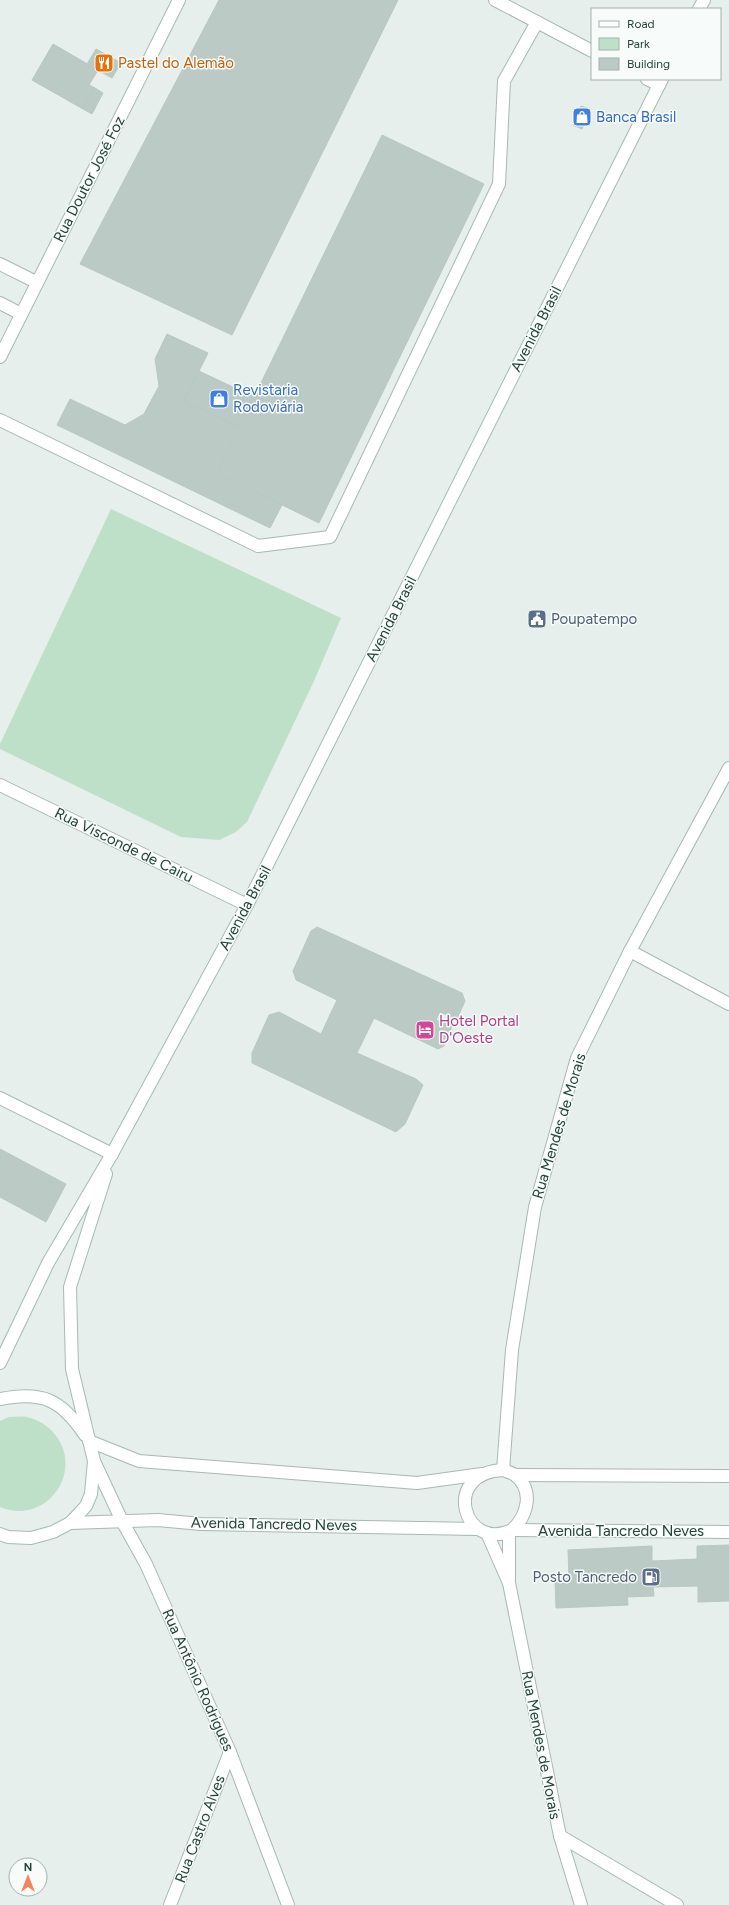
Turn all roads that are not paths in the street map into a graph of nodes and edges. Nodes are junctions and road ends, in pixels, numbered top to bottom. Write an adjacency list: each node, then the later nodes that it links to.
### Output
1 (179, 0): 7 (street, Rua Doutor José Foz)
2 (495, 0): 3 (street)
3 (536, 22): 4 (street); 11 (street)
4 (591, 50)
5 (660, 82): 14 (street, Avenida Brasil)
6 (0, 264): 7 (street)
7 (36, 282): 9 (street, Rua Doutor José Foz)
8 (0, 303): 9 (street)
9 (20, 314): 10 (street, Rua Doutor José Foz)
10 (0, 357)
11 (0, 420)
12 (729, 768): 15 (street, Rua Mendes de Morais)
13 (0, 785): 14 (street, Rua Visconde de Cairu)
14 (247, 905): 18 (street, Avenida Brasil)
15 (630, 951): 16 (street); 23 (street, Rua Mendes de Morais)
16 (729, 1004)
17 (0, 1098): 18 (street)
18 (112, 1154): 19 (street); 21 (street)
19 (0, 1363)
20 (0, 1399): 21 (street)
21 (89, 1441): 22 (street); 24 (street)
22 (94, 1461): 27 (street, Rua Antônio Rodrigues); 28 (street)
23 (503, 1470): 24 (street); 25 (street)
24 (482, 1474): 29 (street)
25 (515, 1475): 26 (street); 30 (street)
26 (729, 1476)
27 (122, 1521): 28 (street, Avenida Tancredo Neves); 29 (street, Avenida Tancredo Neves); 34 (street, Rua Antônio Rodrigues)
28 (70, 1523): 32 (street)
29 (482, 1531): 30 (street); 33 (street, Rua Mendes de Morais)
30 (511, 1531): 31 (street, Avenida Tancredo Neves); 33 (street, Rua Mendes de Morais)
31 (729, 1532)
32 (0, 1534)
33 (509, 1583): 35 (street, Rua Mendes de Morais)
34 (230, 1752): 36 (street, Rua Castro Alves); 37 (street, Rua Antônio Rodrigues)
35 (560, 1836): 38 (street, Rua Mendes de Morais); 39 (street)
36 (170, 1905)
37 (288, 1905)
38 (581, 1905)
39 (677, 1905)

